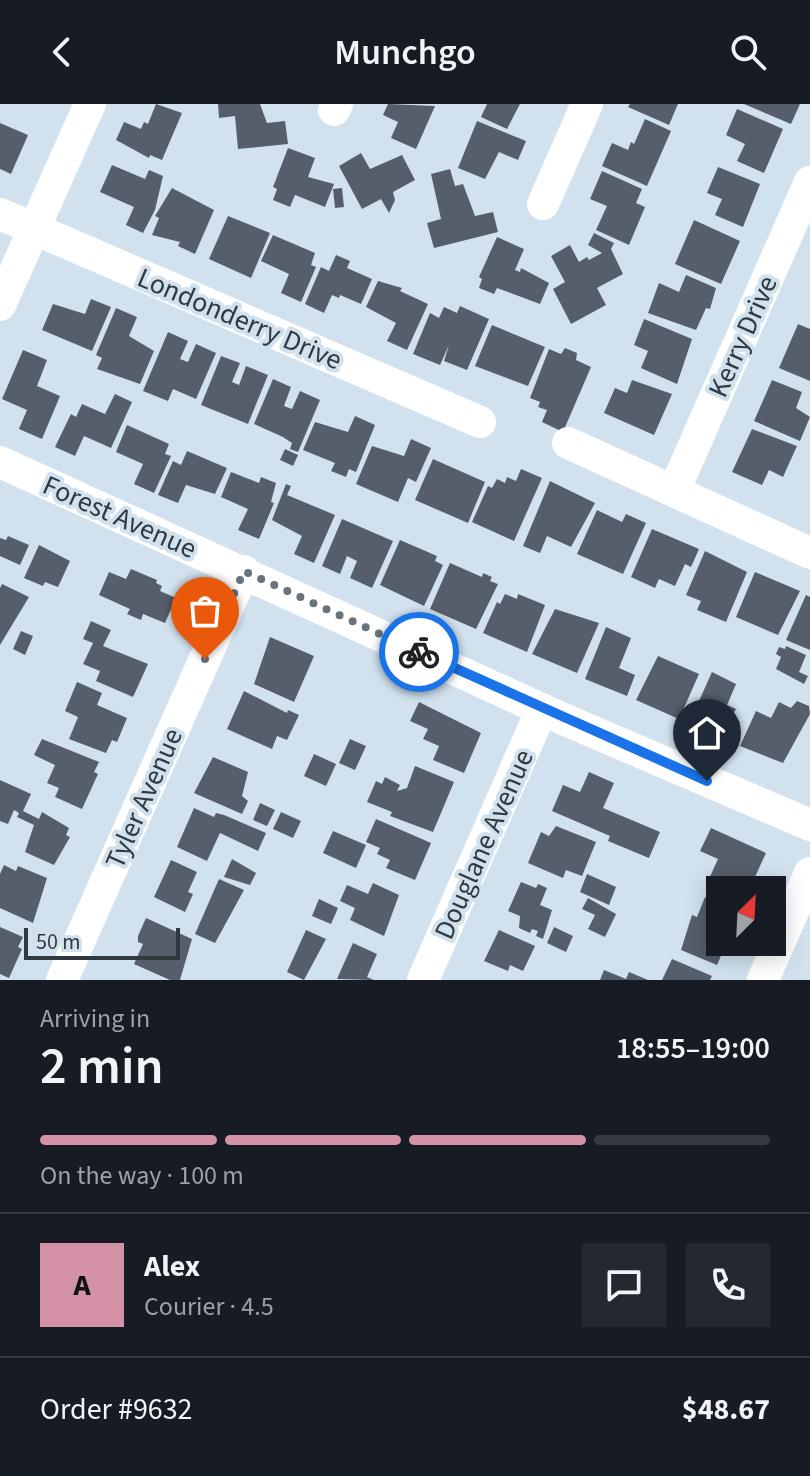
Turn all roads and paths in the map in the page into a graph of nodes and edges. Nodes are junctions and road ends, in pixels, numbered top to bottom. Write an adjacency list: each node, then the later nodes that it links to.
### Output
1 (90, 104): 6 (street)
2 (587, 104): 4 (street)
3 (810, 182): 11 (street, Kerry Drive)
4 (543, 204)
5 (0, 214): 6 (street, Londonderry Drive)
6 (35, 229): 7 (street); 8 (street, Londonderry Drive)
7 (0, 305)
8 (480, 422)
9 (568, 443): 11 (street)
10 (0, 462): 13 (street, Forest Avenue)
11 (674, 491): 12 (street)
12 (810, 553)
13 (244, 571): 14 (street, Forest Avenue); 17 (street, Tyler Avenue)
14 (542, 709): 15 (street, Forest Avenue); 18 (street, Douglane Avenue)
15 (810, 825)
16 (810, 873): 19 (street)
17 (62, 980)
18 (423, 980)
19 (763, 980)

